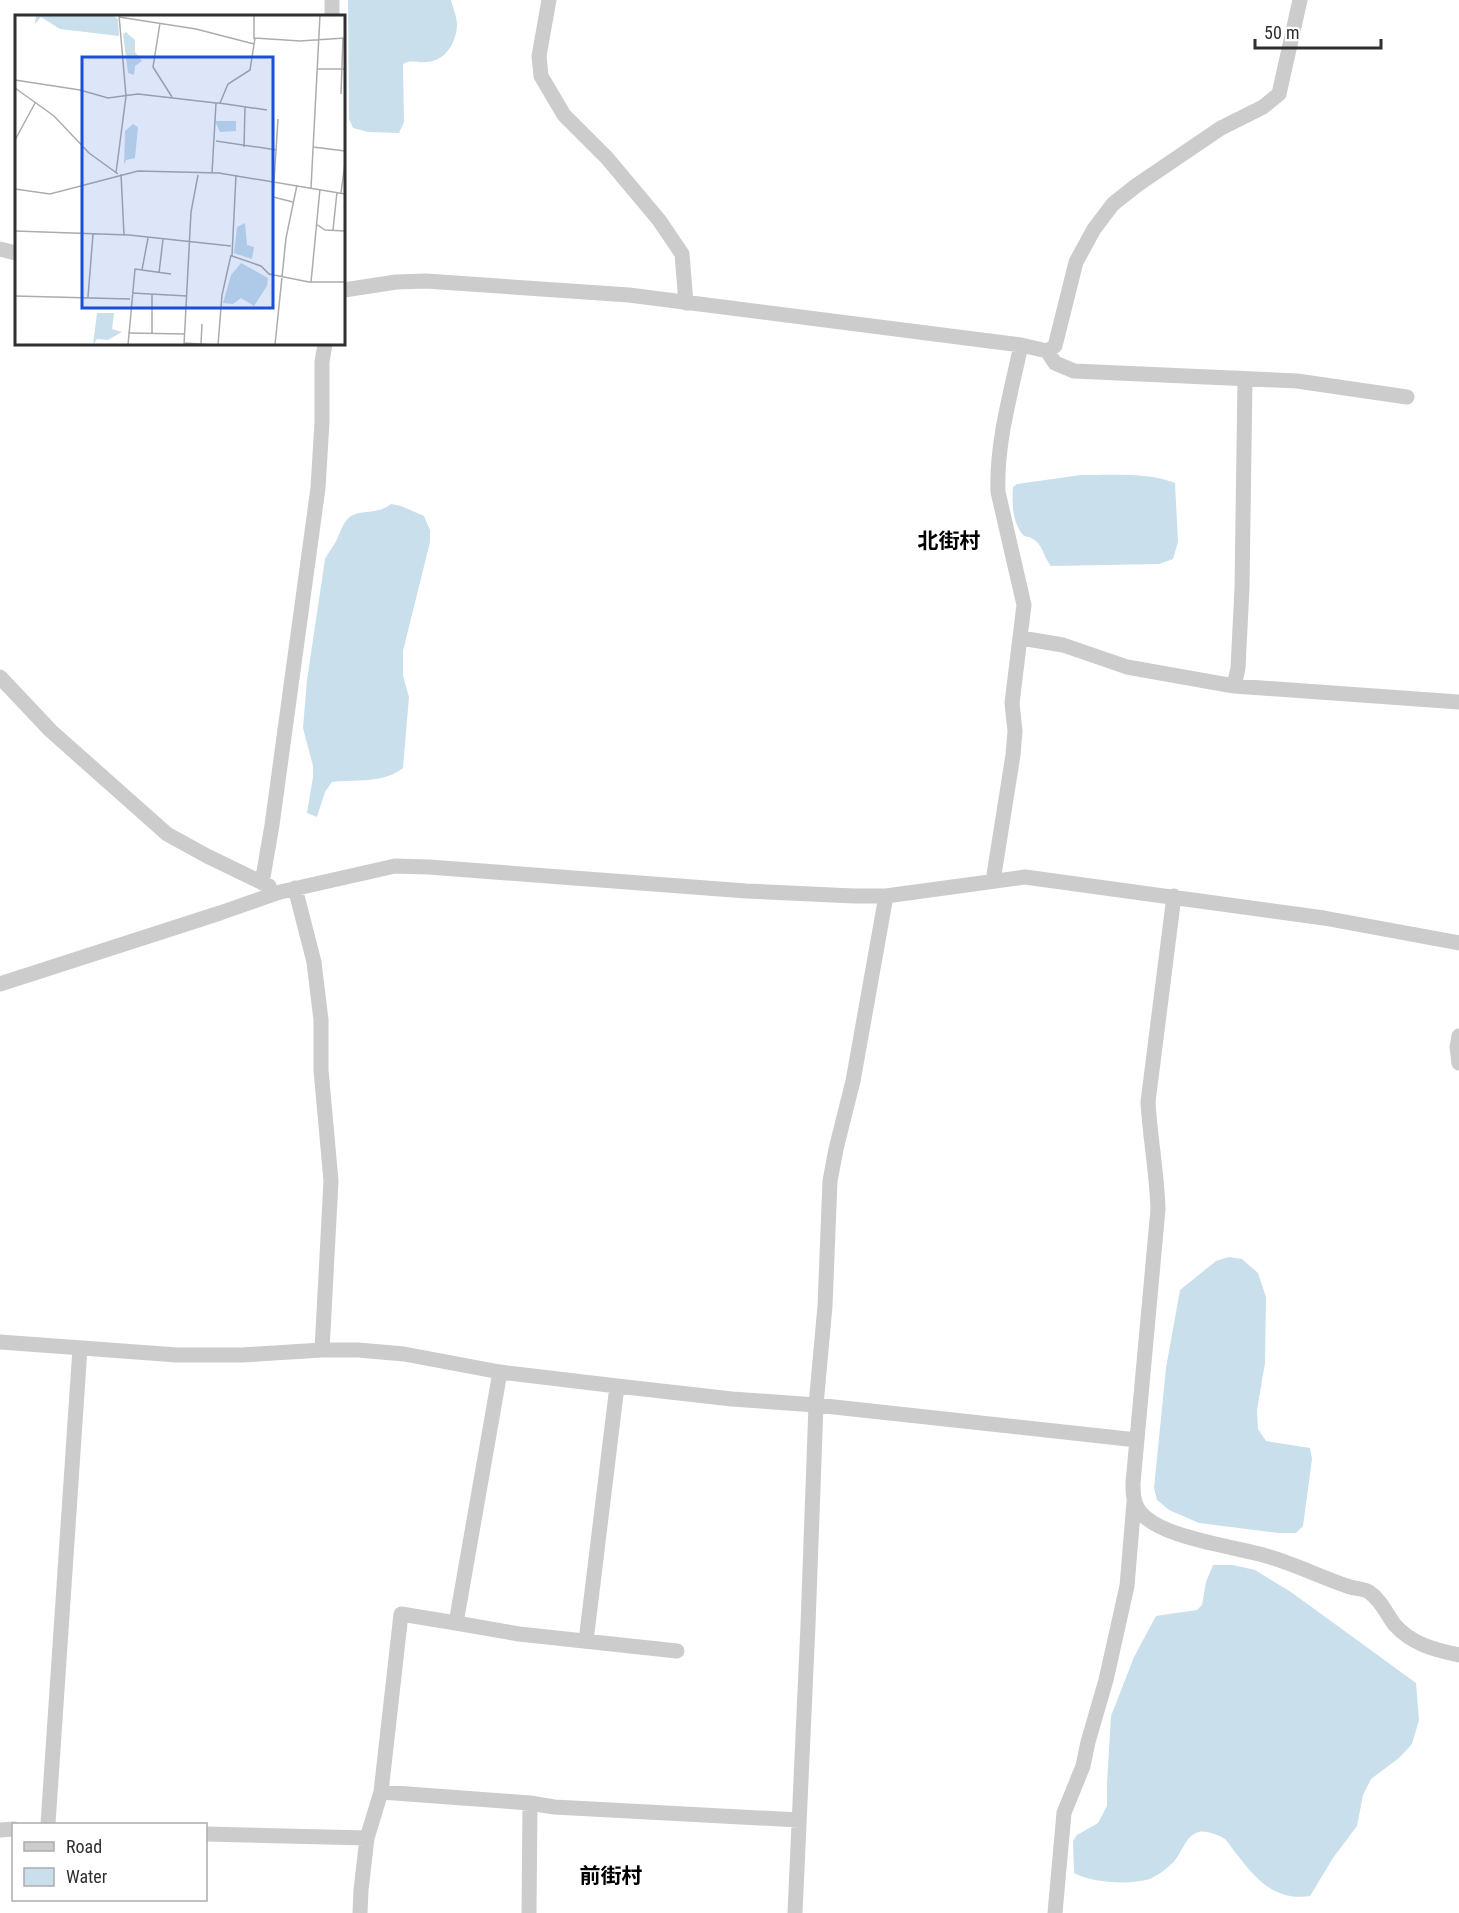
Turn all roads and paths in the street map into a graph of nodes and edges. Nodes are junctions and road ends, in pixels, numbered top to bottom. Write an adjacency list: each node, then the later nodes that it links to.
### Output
1 (549, 0): 6 (street)
2 (1300, 0): 9 (street)
3 (0, 249): 4 (street)
4 (15, 253)
5 (345, 290): 6 (street)
6 (686, 303): 8 (street)
7 (325, 345): 17 (street)
8 (1021, 345): 9 (street); 12 (street)
9 (1047, 351): 10 (street)
10 (1245, 379): 11 (street); 14 (street)
11 (1407, 397)
12 (1021, 638): 14 (street); 16 (street)
13 (0, 678): 17 (street)
14 (1234, 686): 15 (street)
15 (1459, 702)
16 (993, 881): 19 (street); 20 (street)
17 (262, 883): 18 (street)
18 (287, 890): 19 (street); 22 (street); 27 (street)
19 (886, 896): 30 (street)
20 (1174, 896): 21 (street); 31 (street)
21 (1459, 943)
22 (0, 984)
23 (1459, 1036): 24 (street)
24 (1459, 1063)
25 (0, 1342): 26 (street)
26 (80, 1348): 27 (street); 40 (street)
27 (322, 1350): 28 (street)
28 (500, 1372): 29 (street); 33 (street)
29 (617, 1386): 30 (street); 34 (street)
30 (816, 1406): 31 (street); 39 (street)
31 (1137, 1440): 32 (street)
32 (1134, 1502): 36 (street); 46 (street)
33 (456, 1623): 34 (street); 37 (street)
34 (586, 1641): 35 (street)
35 (677, 1651)
36 (1459, 1655)
37 (381, 1792): 38 (street); 42 (street)
38 (530, 1803): 39 (street); 44 (street)
39 (799, 1820): 45 (street)
40 (48, 1823)
41 (207, 1834): 42 (street)
42 (367, 1839): 43 (street)
43 (360, 1913)
44 (529, 1913)
45 (795, 1913)
46 (1055, 1913)

